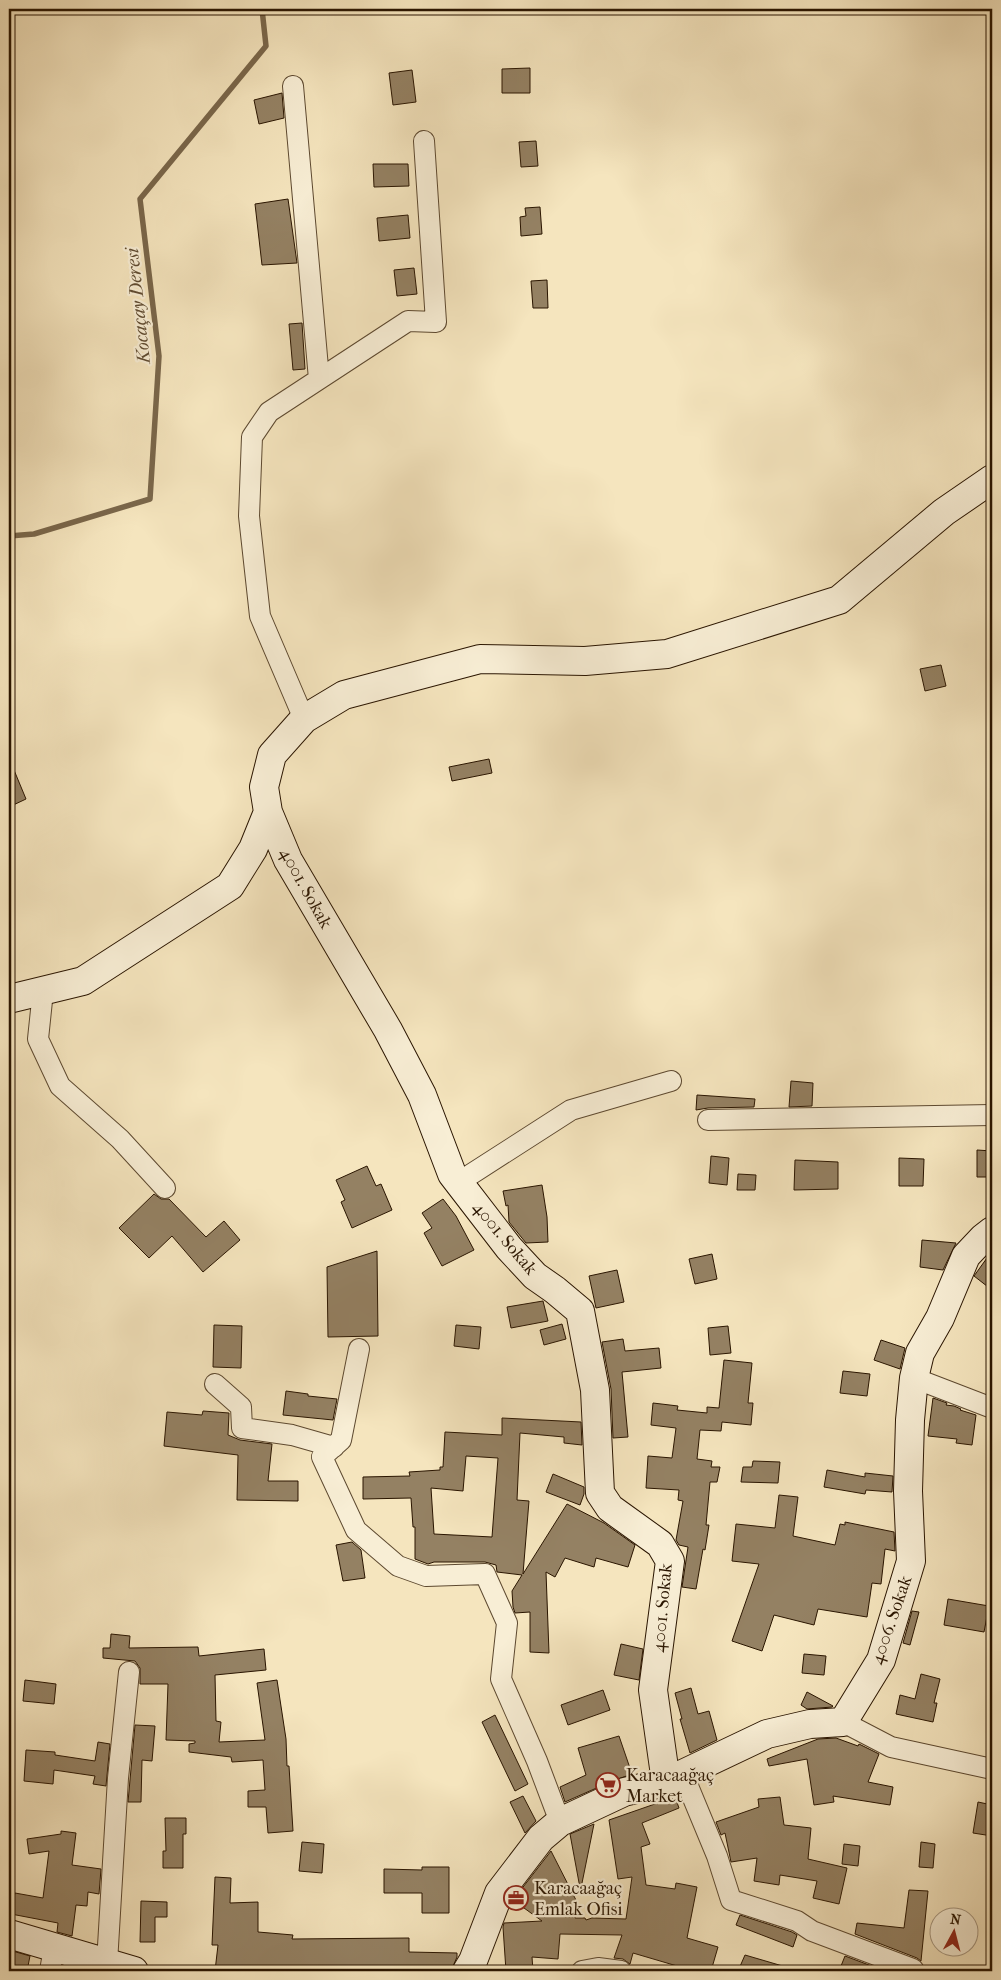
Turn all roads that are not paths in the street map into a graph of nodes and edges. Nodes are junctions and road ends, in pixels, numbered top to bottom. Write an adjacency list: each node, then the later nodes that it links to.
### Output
1 (294, 86): 3 (street)
2 (424, 141): 3 (street)
3 (319, 379): 5 (street)
4 (992, 479): 5 (street, 4001. Sokak)
5 (304, 719): 6 (street, 4001. Sokak)
6 (268, 812): 7 (street); 12 (street, 4001. Sokak)
7 (43, 991): 8 (street); 13 (street)
8 (9, 999)
9 (671, 1080): 12 (street)
10 (992, 1115): 11 (street)
11 (708, 1120)
12 (459, 1182): 23 (street, 4001. Sokak)
13 (165, 1188)
14 (992, 1231): 16 (street, 4006. Sokak)
15 (359, 1349): 19 (street)
16 (914, 1378): 18 (street); 21 (street, 4006. Sokak)
17 (215, 1384): 19 (street)
18 (992, 1408)
19 (334, 1447): 24 (street)
20 (129, 1672): 27 (street)
21 (843, 1722): 22 (street); 23 (street)
22 (992, 1770)
23 (674, 1778): 24 (street); 32 (street)
24 (560, 1822): 29 (street)
25 (9, 1934): 26 (street)
26 (52, 1959): 27 (street)
27 (107, 1964): 28 (street)
28 (134, 1971)
29 (467, 1971)
30 (582, 1971): 31 (street)
31 (621, 1971)
32 (914, 1971)

